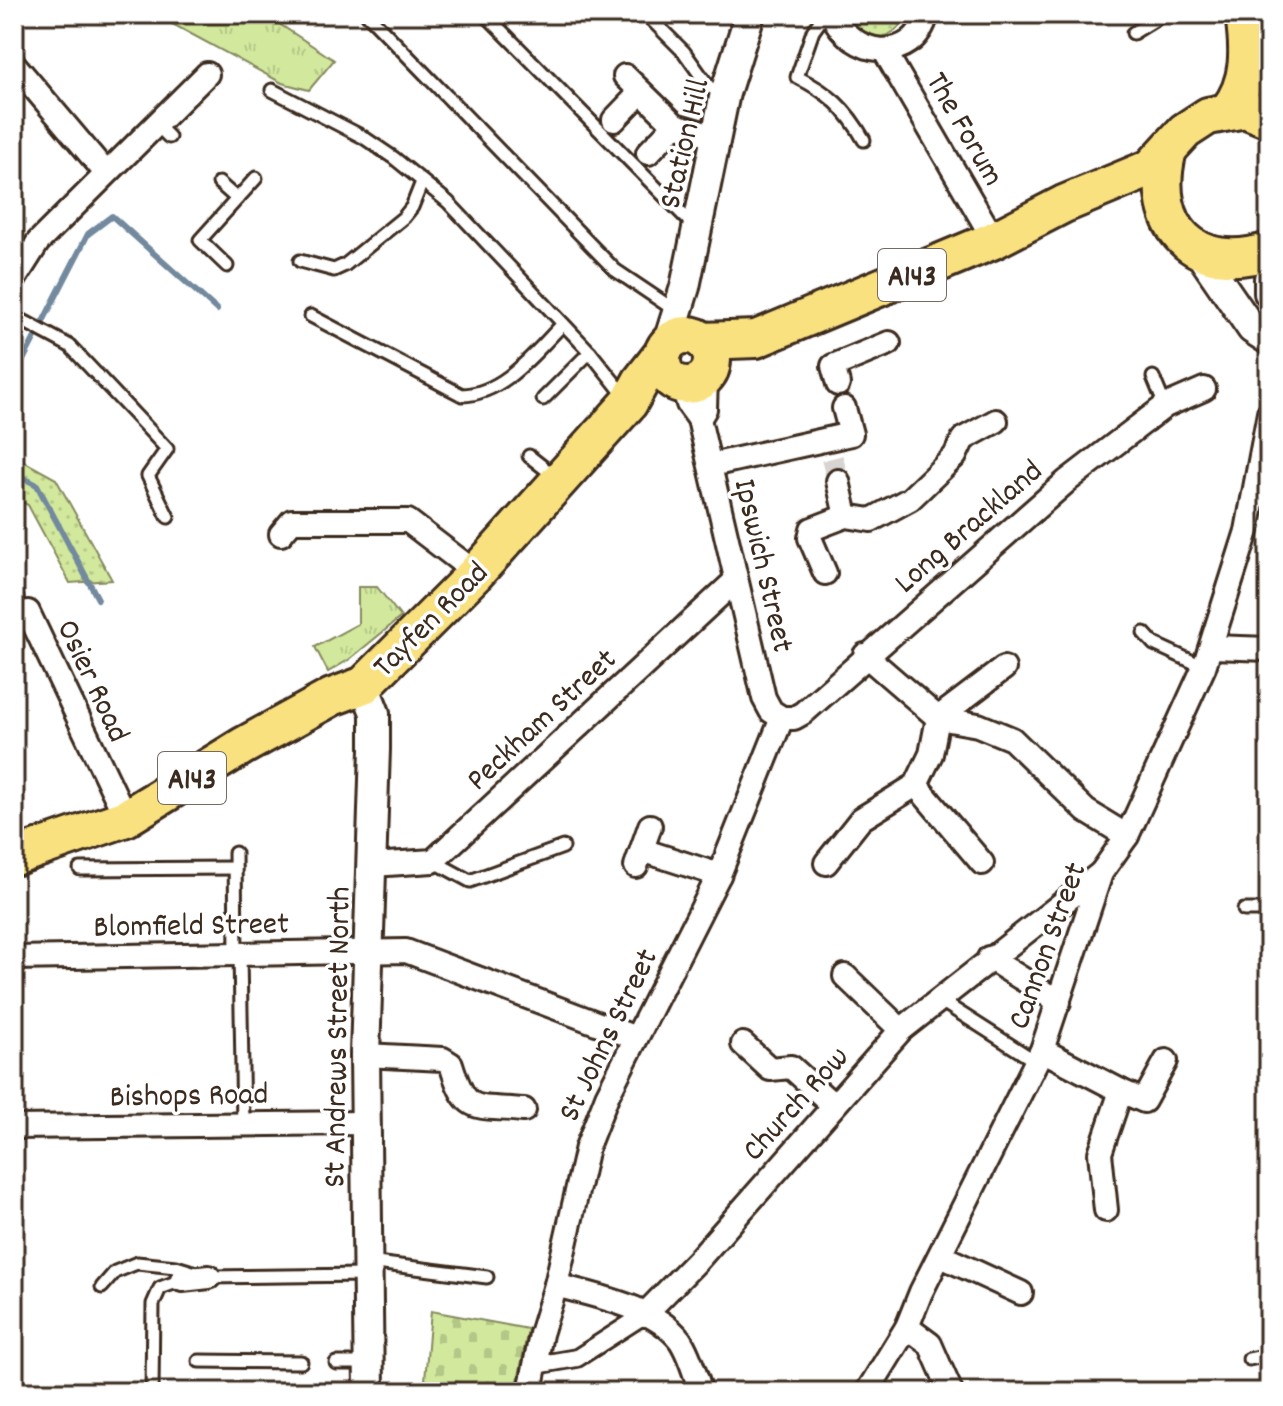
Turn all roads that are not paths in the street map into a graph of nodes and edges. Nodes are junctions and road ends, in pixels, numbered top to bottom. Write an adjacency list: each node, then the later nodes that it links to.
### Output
1 (367, 14): 45 (lane)
2 (485, 14): 31 (lane)
3 (646, 14): 16 (lane)
4 (750, 14): 16 (street, Station Hill)
5 (825, 14): 22 (lane)
6 (832, 14): 11 (street)
7 (927, 14): 11 (street, The Forum)
8 (1164, 14): 10 (lane)
9 (1246, 14): 12 (main road); 17 (main road)
10 (1133, 33)
11 (884, 50): 33 (street, The Forum)
12 (1269, 55)
13 (14, 64): 25 (street)
14 (207, 74): 25 (street)
15 (272, 90): 27 (lane)
16 (725, 93): 21 (street, Station Hill)
17 (1228, 111): 18 (main road); 24 (main road)
18 (1269, 119)
19 (614, 120): 20 (street)
20 (675, 125): 21 (street); 23 (street)
21 (716, 137): 31 (street, Station Hill)
22 (864, 140)
23 (648, 153)
24 (1167, 154): 30 (main road, A143); 32 (main road)
25 (106, 173): 38 (street)
26 (256, 178): 29 (lane)
27 (422, 182): 35 (lane); 42 (lane)
28 (219, 183): 29 (lane)
29 (237, 199): 36 (lane)
30 (1064, 204): 32 (main road, A143); 33 (main road, Tayfen Road / A143)
31 (697, 229): 45 (street, Station Hill)
32 (1186, 239): 34 (main road); 43 (street)
33 (994, 240): 45 (main road, Tayfen Road / A143)
34 (1269, 251)
35 (300, 261)
36 (227, 266)
37 (1269, 279): 39 (street)
38 (14, 280)
39 (1269, 293)
40 (311, 316): 42 (lane)
41 (17, 317): 61 (lane)
42 (563, 324): 46 (lane)
43 (1269, 340)
44 (889, 343): 48 (street)
45 (687, 349): 51 (main road, Tayfen Road / A143); 57 (street, Ipswich Street)
46 (590, 352): 50 (lane); 51 (lane)
47 (1153, 377): 52 (lane)
48 (838, 384)
49 (1204, 389): 52 (street, Long Brackland)
50 (543, 399)
51 (629, 403): 58 (main road, Tayfen Road / A143)
52 (1165, 406): 69 (street, Long Brackland)
53 (844, 408): 57 (street)
54 (1269, 413): 70 (street, Cannon Street)
55 (996, 421): 60 (street)
56 (529, 456): 58 (lane)
57 (711, 465): 65 (street, Ipswich Street)
58 (558, 479): 63 (main road, Tayfen Road / A143)
59 (838, 481): 60 (street)
60 (846, 516): 64 (street)
61 (168, 517)
62 (281, 534): 63 (street)
63 (476, 573): 72 (main road, Tayfen Road / A143)
64 (825, 573)
65 (736, 580): 73 (street, Ipswich Street); 82 (street, Peckham Street)
66 (20, 601): 76 (street, Osier Road)
67 (1144, 633): 70 (lane)
68 (1269, 649): 70 (street)
69 (865, 655): 73 (street, Long Brackland); 74 (street)
70 (1208, 657): 78 (street, Cannon Street)
71 (1004, 668): 74 (street)
72 (364, 685): 76 (main road, Tayfen Road / A143); 85 (street, St Andrews Street North)
73 (782, 718): 89 (street, St Johns Street)
74 (938, 718): 75 (street); 78 (street)
75 (916, 785): 83 (street); 84 (street)
76 (126, 818): 81 (main road, Tayfen Road / A143)
77 (650, 826): 89 (street)
78 (1127, 836): 88 (street, Cannon Street)
79 (563, 847): 82 (lane)
80 (235, 853): 86 (lane)
81 (14, 857)
82 (433, 861): 85 (street)
83 (826, 863)
84 (982, 863)
85 (372, 865): 92 (street, St Andrews Street North)
86 (235, 868): 87 (lane); 93 (lane)
87 (80, 869)
88 (1101, 873): 95 (street, Church Row); 98 (street, Cannon Street)
89 (719, 875): 100 (street, St Johns Street)
90 (1244, 910): 91 (lane)
91 (1269, 910)
92 (370, 952): 93 (street, Blomfield Street); 100 (street, Blomfield Street); 102 (street, St Andrews Street North)
93 (238, 955): 94 (street, Blomfield Street); 109 (lane)
94 (14, 958)
95 (989, 958): 97 (street, Church Row); 98 (street)
96 (845, 976): 99 (street)
97 (938, 998): 99 (street, Church Row); 103 (lane)
98 (1059, 1002): 103 (street, Cannon Street)
99 (901, 1030): 106 (street, Church Row)
100 (636, 1038): 117 (street, St Johns Street)
101 (743, 1044): 106 (street)
102 (365, 1055): 107 (street); 108 (street, St Andrews Street North)
103 (1038, 1056): 105 (street); 112 (street, Cannon Street)
104 (1166, 1061): 105 (street)
105 (1121, 1091): 111 (street)
106 (832, 1104): 120 (street, Church Row)
107 (524, 1110)
108 (365, 1123): 109 (street, Bishops Road); 113 (street, St Andrews Street North)
109 (243, 1125): 110 (street, Bishops Road)
110 (14, 1127)
111 (1106, 1210)
112 (941, 1256): 119 (street); 121 (street, Cannon Street)
113 (367, 1268): 114 (lane); 115 (lane); 127 (street, St Andrews Street North)
114 (209, 1277): 116 (street); 118 (lane)
115 (487, 1277)
116 (182, 1280): 129 (lane)
117 (556, 1285): 120 (street); 128 (street, St Johns Street)
118 (102, 1287)
119 (1021, 1293)
120 (644, 1315): 128 (street, Church Row); 132 (street)
121 (907, 1327): 133 (street, Cannon Street); 134 (street)
122 (1269, 1355): 123 (lane)
123 (1249, 1359)
124 (199, 1361): 125 (lane)
125 (301, 1362)
126 (336, 1363): 127 (lane)
127 (368, 1363): 130 (street, St Andrews Street North)
128 (536, 1365): 131 (street, St Johns Street)
129 (152, 1392)
130 (369, 1392)
131 (530, 1392)
132 (701, 1392)
133 (867, 1392)
134 (951, 1392)

